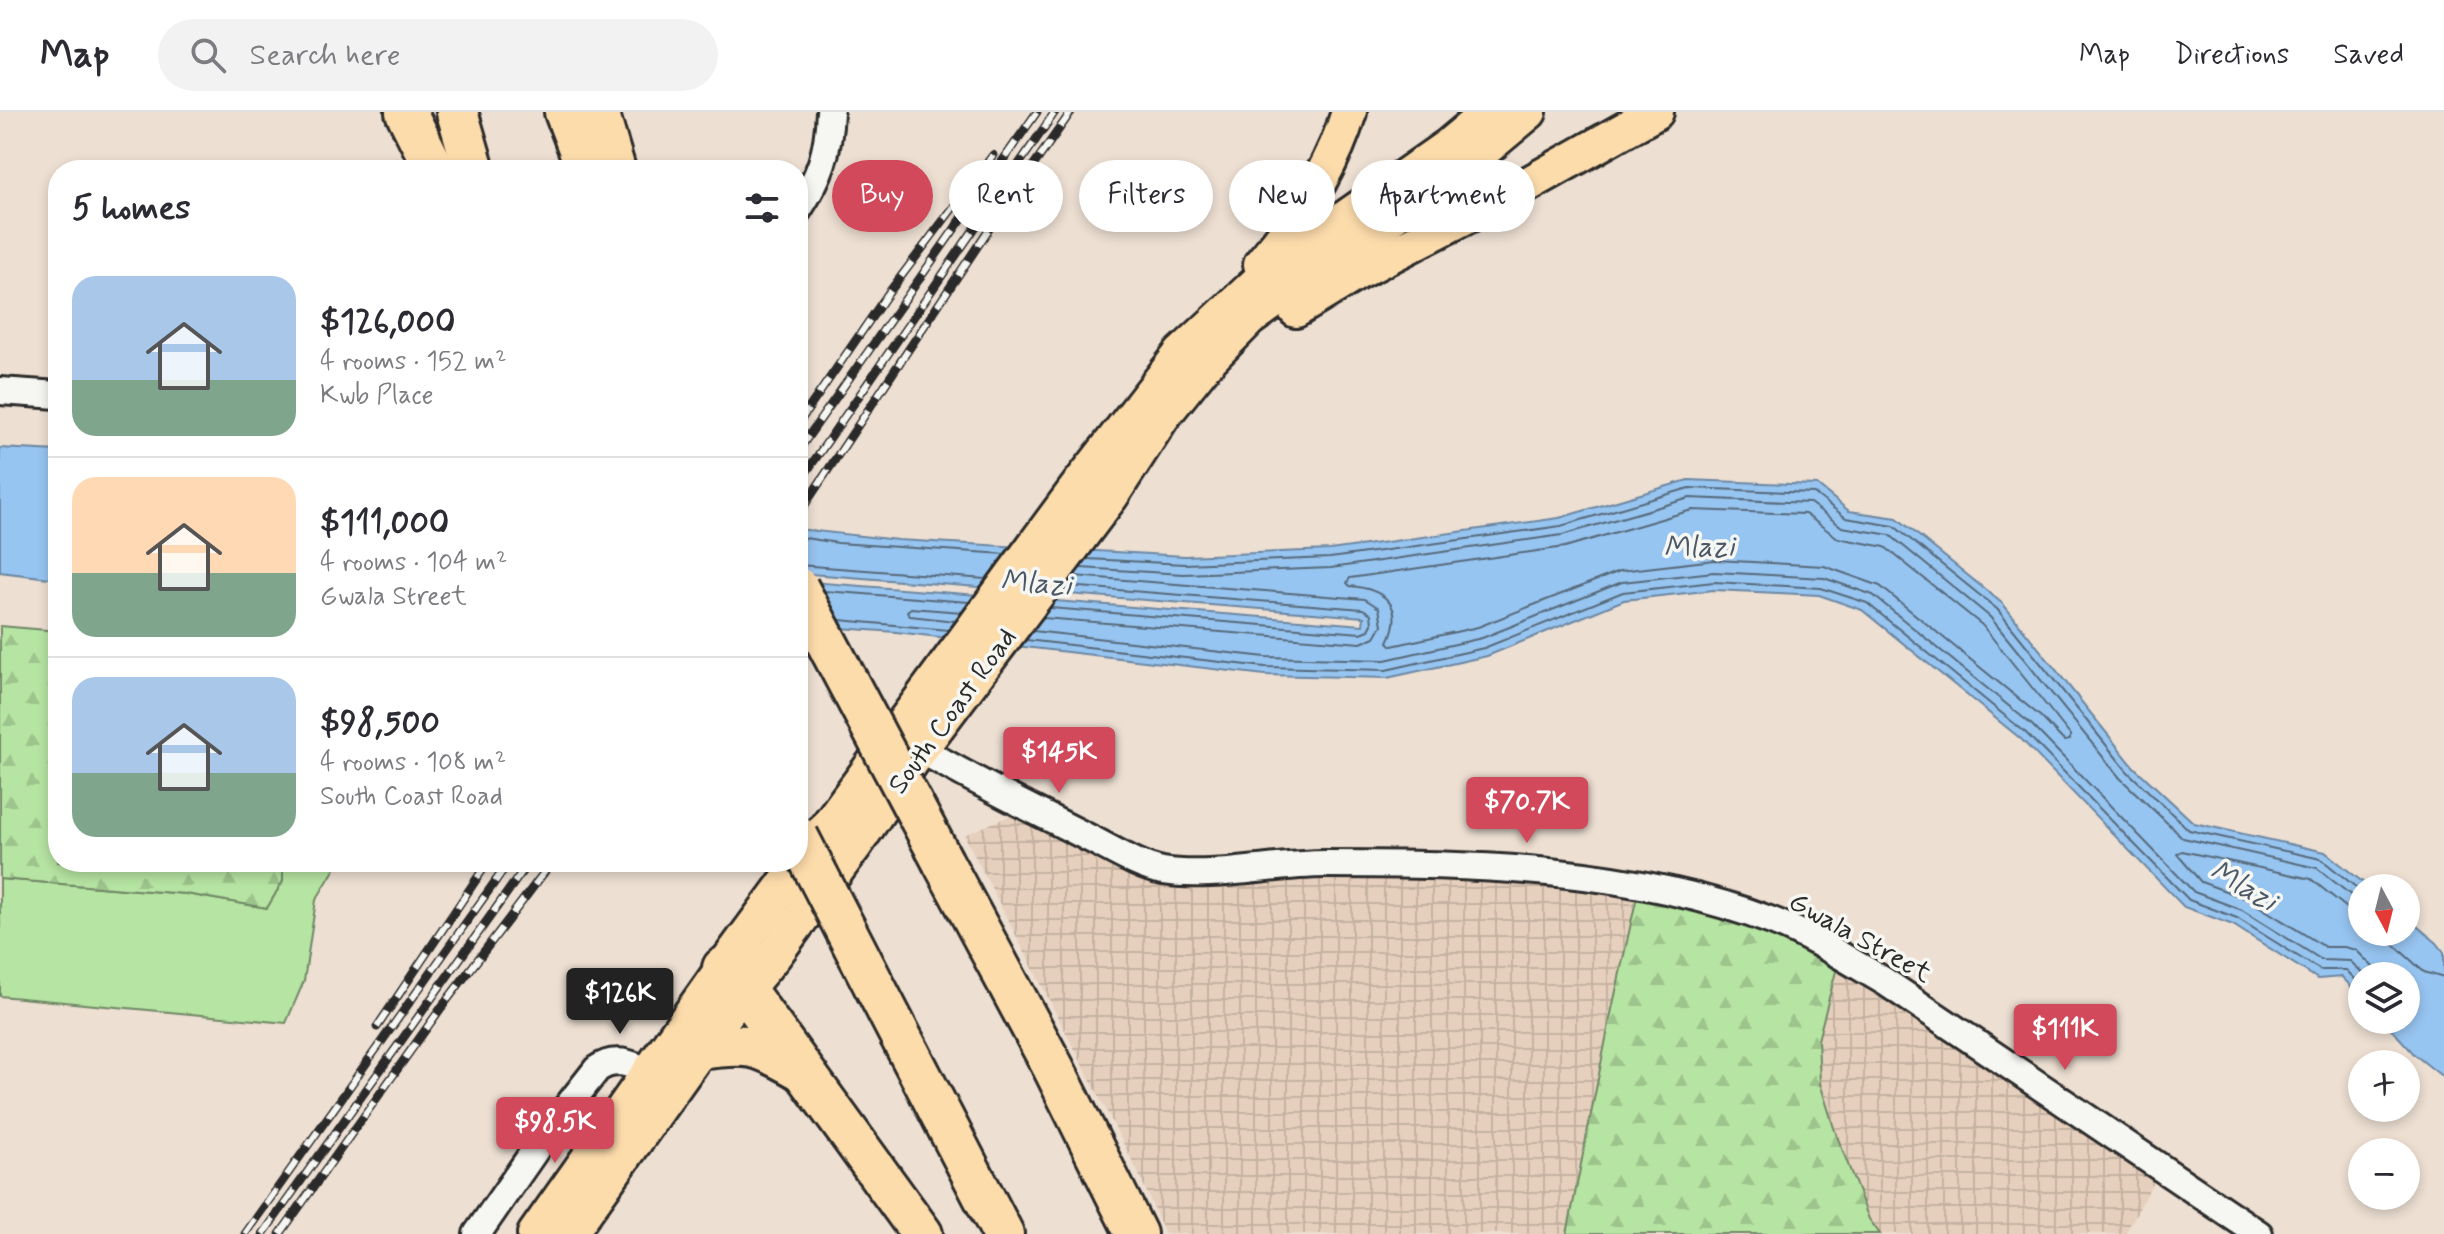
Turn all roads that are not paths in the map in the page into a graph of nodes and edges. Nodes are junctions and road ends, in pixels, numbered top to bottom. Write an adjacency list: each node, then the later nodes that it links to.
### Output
1 (406, 112): 10 (highway)
2 (457, 112): 11 (highway)
3 (565, 112): 12 (highway)
4 (598, 112): 13 (highway)
5 (830, 112): 14 (street)
6 (1349, 112): 15 (main road)
7 (1489, 112): 15 (main road, South Coast Road)
8 (1529, 112): 18 (main road, South Coast Road)
9 (1656, 112): 18 (main road)
10 (430, 160)
11 (471, 160)
12 (583, 160)
13 (612, 160)
14 (808, 195)
15 (1181, 354): 20 (main road, South Coast Road)
16 (0, 391): 17 (street)
17 (48, 394)
18 (1132, 467): 20 (main road, South Coast Road)
19 (808, 607): 32 (highway, bridge)
20 (928, 714): 21 (main road, South Coast Road); 23 (main road, South Coast Road)
21 (920, 749): 23 (main road, South Coast Road); 33 (street, Gwala Street)
22 (808, 856): 31 (highway, bridge)
23 (734, 979): 24 (main road, South Coast Road); 25 (highway); 26 (main road, South Coast Road)
24 (699, 1049): 25 (highway); 29 (main road, South Coast Road)
25 (804, 1071): 30 (highway)
26 (649, 1072): 27 (street); 28 (main road, South Coast Road)
27 (477, 1234)
28 (535, 1234)
29 (569, 1234)
30 (922, 1234)
31 (1003, 1234)
32 (1136, 1234)
33 (2259, 1234)

